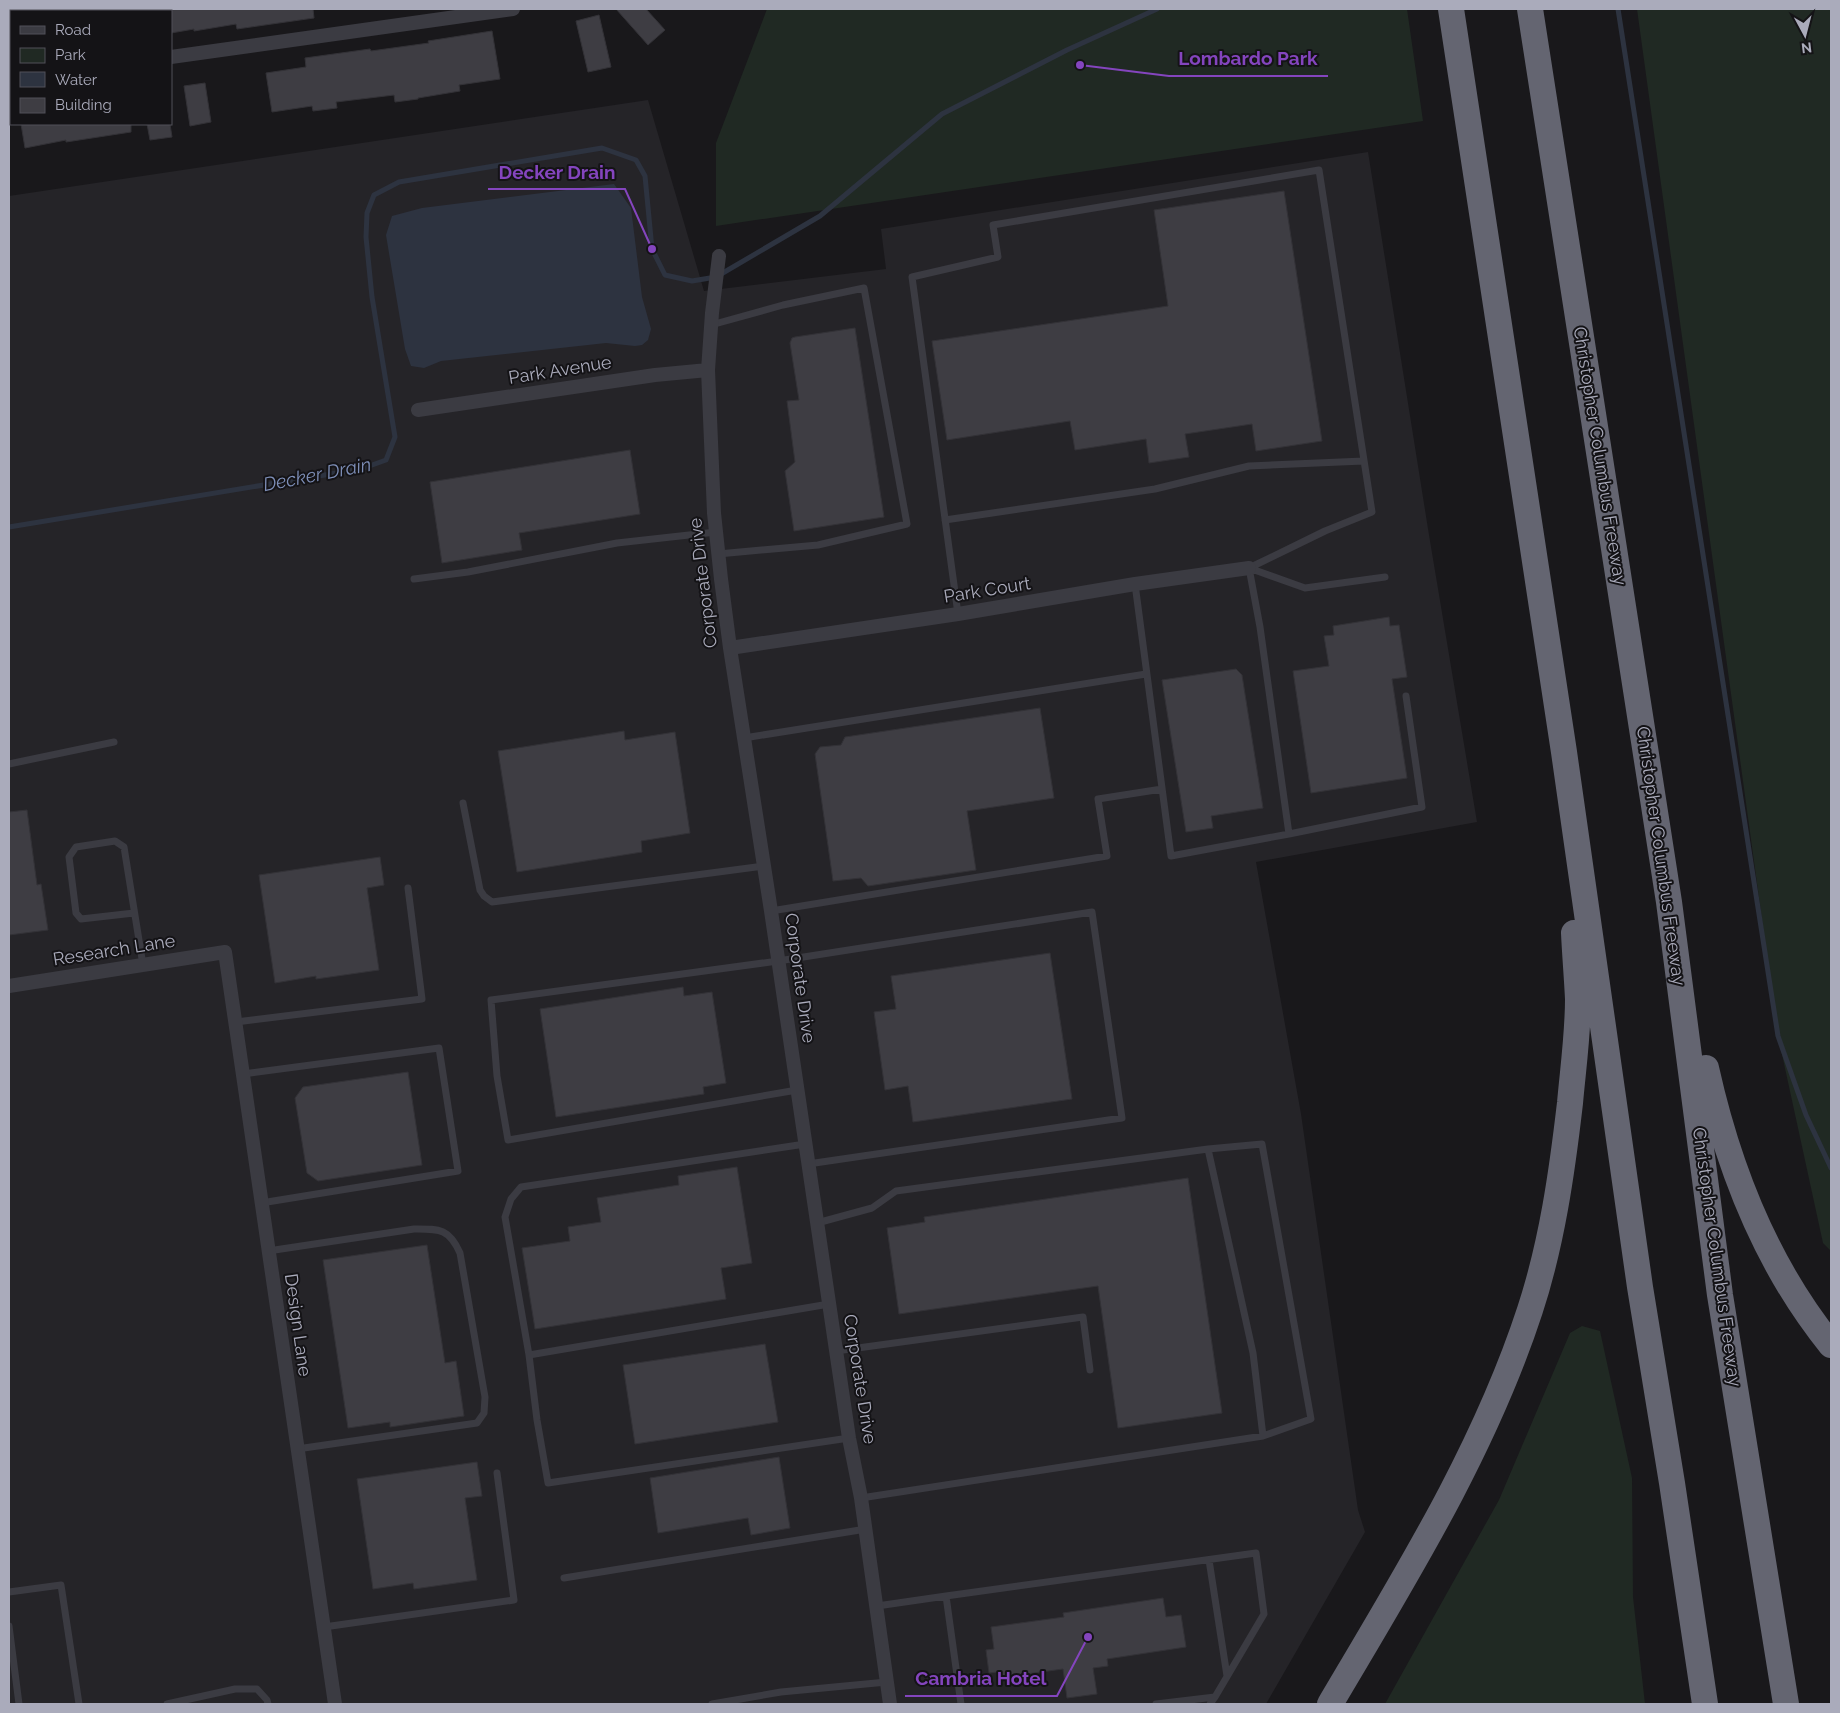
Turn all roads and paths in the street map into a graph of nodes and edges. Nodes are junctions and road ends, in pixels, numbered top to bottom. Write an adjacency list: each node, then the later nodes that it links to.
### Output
1 (513, 9): 4 (street)
2 (1451, 9): 24 (highway)
3 (1530, 9): 31 (highway, Christopher Columbus Freeway)
4 (480, 11): 5 (street)
5 (172, 57)
6 (719, 256): 7 (street, Corporate Drive)
7 (711, 325): 8 (street, Corporate Drive); 13 (lane)
8 (708, 370): 9 (street, Park Avenue); 12 (street, Corporate Drive)
9 (418, 410)
10 (1364, 461): 11 (lane); 11 (lane); 14 (lane)
11 (945, 520): 18 (lane)
12 (716, 532): 13 (street, Corporate Drive); 16 (lane)
13 (718, 554): 19 (street, Corporate Drive)
14 (1249, 568): 15 (lane); 17 (street, Park Court); 28 (lane)
15 (1385, 578)
16 (414, 579)
17 (1135, 584): 18 (street, Park Court); 20 (lane)
18 (958, 614): 19 (street, Park Court)
19 (730, 648): 22 (street, Corporate Drive)
20 (1146, 674): 22 (lane); 26 (lane)
21 (1406, 696): 28 (lane)
22 (744, 738): 29 (street, Corporate Drive)
23 (114, 742): 25 (lane)
24 (1564, 752): 79 (highway); 80 (highway)
25 (9, 764)
26 (1162, 789): 28 (lane); 32 (lane)
27 (463, 802): 29 (lane)
28 (1289, 834)
29 (764, 866): 32 (street, Corporate Drive)
30 (408, 888): 38 (lane)
31 (1669, 902): 48 (highway); 81 (highway, Christopher Columbus Freeway)
32 (771, 911): 35 (street, Corporate Drive)
33 (134, 913): 33 (lane); 36 (lane)
34 (225, 952): 36 (street, Research Lane); 38 (street, Design Lane)
35 (778, 961): 40 (street, Corporate Drive); 40 (lane); 43 (lane)
36 (143, 964): 37 (street, Research Lane)
37 (9, 986)
38 (236, 1022): 39 (street, Design Lane)
39 (243, 1074): 44 (street, Design Lane); 44 (lane)
40 (797, 1090): 41 (street, Corporate Drive)
41 (806, 1144): 43 (street, Corporate Drive); 50 (lane)
42 (1208, 1149): 45 (lane); 52 (lane); 52 (lane)
43 (808, 1164): 45 (street, Corporate Drive)
44 (261, 1203): 46 (street, Design Lane)
45 (817, 1224): 47 (street, Corporate Drive)
46 (268, 1251): 54 (street, Design Lane); 54 (lane)
47 (829, 1304): 49 (street, Corporate Drive); 50 (lane)
48 (1831, 1346)
49 (836, 1352): 51 (lane); 53 (street, Corporate Drive)
50 (529, 1355): 53 (lane)
51 (1090, 1370)
52 (1263, 1436): 56 (lane)
53 (849, 1438): 56 (street, Corporate Drive)
54 (297, 1449): 64 (street, Design Lane)
55 (497, 1473): 64 (lane)
56 (861, 1498): 57 (street, Corporate Drive)
57 (866, 1529): 59 (lane); 62 (street, Corporate Drive)
58 (1210, 1560): 61 (lane); 65 (lane); 65 (lane)
59 (564, 1578)
60 (9, 1592): 69 (lane)
61 (946, 1596): 62 (lane); 76 (lane)
62 (877, 1606): 66 (street, Corporate Drive)
63 (9, 1626): 68 (lane)
64 (324, 1627): 73 (street, Design Lane)
65 (1228, 1676): 67 (lane)
66 (887, 1682): 74 (lane); 75 (street, Corporate Drive)
67 (1215, 1697): 77 (lane); 78 (lane)
68 (20, 1704)
69 (79, 1704)
70 (167, 1704): 71 (lane)
71 (175, 1704): 72 (lane)
72 (268, 1704)
73 (335, 1704)
74 (712, 1704)
75 (890, 1704)
76 (961, 1704)
77 (1156, 1704)
78 (1210, 1704)
79 (1330, 1704)
80 (1705, 1704)
81 (1786, 1704)

